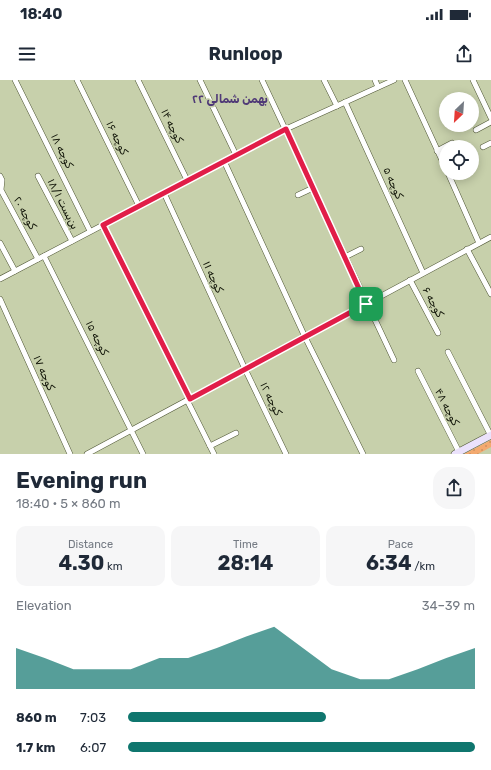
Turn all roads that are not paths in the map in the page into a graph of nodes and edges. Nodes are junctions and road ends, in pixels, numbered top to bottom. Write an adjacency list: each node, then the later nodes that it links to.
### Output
1 (15, 80): 33 (street, کوچه ۱۸)
2 (77, 80): 31 (street, کوچه ۱۶)
3 (138, 80): 26 (street, کوچه ۱۴)
4 (200, 80): 21 (street)
5 (262, 80): 17 (street)
6 (324, 80): 13 (street)
7 (375, 80): 11 (street)
8 (394, 80): 11 (street)
9 (405, 80): 20 (street)
10 (473, 80): 14 (street)
11 (378, 87): 12 (street)
12 (345, 102): 13 (street); 43 (street, کوچه ۵)
13 (337, 106): 17 (street)
14 (491, 118)
15 (491, 122): 16 (street)
16 (479, 128)
17 (286, 129): 21 (street); 28 (street)
18 (491, 143): 19 (street)
19 (482, 147)
20 (437, 151): 22 (street)
21 (236, 155): 23 (street)
22 (439, 155)
23 (224, 161): 26 (street); 50 (street)
24 (0, 176): 41 (street, کوچه ۲۰)
25 (38, 176): 35 (street, بن‌بست ۱۸/۱)
26 (187, 180): 29 (street)
27 (451, 180): 37 (street)
28 (312, 188): 30 (street); 40 (street)
29 (164, 193): 31 (street); 53 (street, کوچه ۱۱)
30 (298, 195)
31 (139, 206): 32 (street)
32 (103, 225): 33 (street); 55 (street)
33 (90, 231): 35 (street)
34 (491, 237): 37 (street)
35 (72, 241): 41 (street)
36 (0, 243): 42 (street)
37 (479, 243): 39 (street)
38 (361, 249): 40 (street)
39 (467, 249): 43 (street); 46 (street)
40 (345, 257): 48 (street)
41 (41, 258): 42 (street); 56 (street, کوچه ۱۵)
42 (15, 271): 44 (street)
43 (423, 273): 45 (street)
44 (0, 279)
45 (410, 280): 48 (street); 49 (street, کوچه ۶)
46 (491, 294)
47 (0, 300): 61 (street, کوچه ۱۷)
48 (366, 304): 50 (street); 52 (street)
49 (438, 333)
50 (305, 337): 53 (street); 66 (street)
51 (448, 352): 58 (street)
52 (394, 360)
53 (245, 369): 55 (street); 65 (street, کوچه ۱۲)
54 (418, 371): 60 (street, کوچه ۴۸)
55 (188, 399): 56 (street); 59 (street)
56 (132, 430): 62 (street); 63 (street)
57 (236, 433): 59 (street)
58 (491, 436): 60 (main road)
59 (210, 446): 64 (street)
60 (457, 453)
61 (70, 454)
62 (87, 454)
63 (143, 454)
64 (214, 454)
65 (286, 454)
66 (363, 454)

